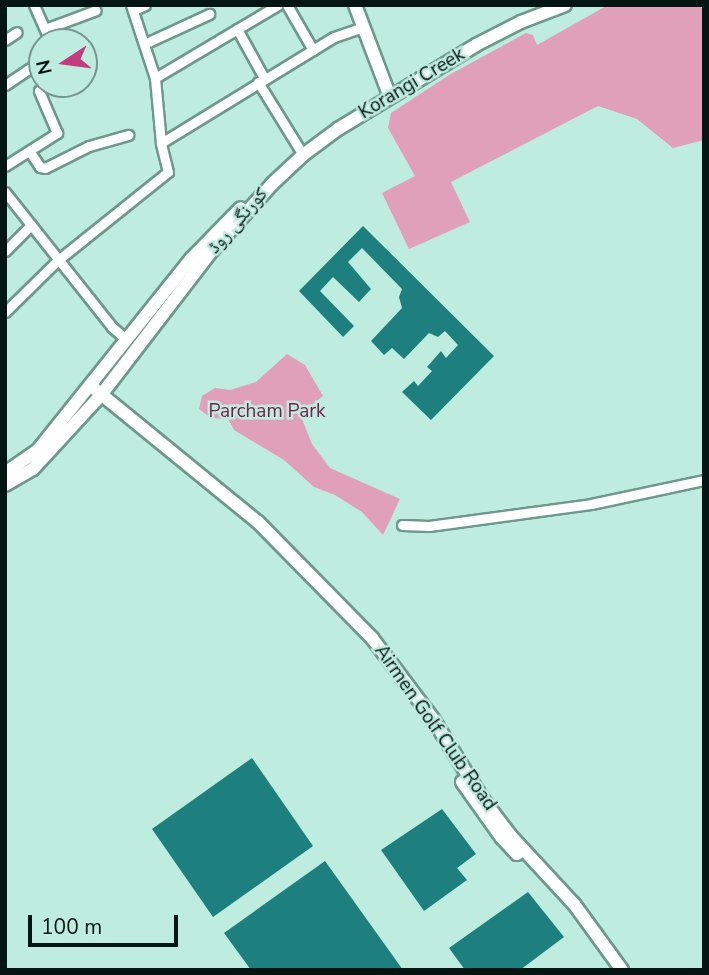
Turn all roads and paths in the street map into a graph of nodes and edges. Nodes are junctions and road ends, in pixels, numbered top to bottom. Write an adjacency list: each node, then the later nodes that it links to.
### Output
1 (34, 5): 11 (street)
2 (145, 5): 7 (street)
3 (278, 5): 13 (street)
4 (287, 5): 17 (street)
5 (355, 5): 10 (street)
6 (565, 5): 22 (street, Korangi Creek)
7 (132, 8): 16 (street)
8 (96, 10): 12 (street)
9 (209, 14): 16 (street)
10 (363, 27): 17 (street); 22 (street)
11 (45, 28)
12 (48, 28)
13 (237, 29): 19 (street); 20 (street)
14 (17, 32): 15 (street)
15 (5, 40)
16 (144, 44): 19 (street)
17 (313, 50): 20 (street)
18 (28, 70): 21 (street)
19 (155, 78): 25 (street)
20 (261, 80): 25 (street); 27 (street)
21 (5, 85)
22 (390, 97): 27 (street, Korangi Creek)
23 (42, 98): 26 (street)
24 (128, 135): 26 (street)
25 (161, 143): 33 (street)
26 (30, 152): 28 (street)
27 (303, 155): 29 (street, Korangi Creek)
28 (5, 166)
29 (272, 184): 35 (street, کورنگی روڈ); 36 (street, کورنگی روڈ)
30 (5, 192): 31 (street)
31 (31, 225): 32 (street); 33 (street)
32 (5, 251)
33 (58, 260): 34 (street); 35 (street)
34 (5, 312)
35 (127, 340): 36 (street, کورنگی روڈ)
36 (94, 393): 38 (street, کورنگی روڈ); 40 (street, Airmen Golf Club Road); 41 (street, Airmen Golf Club Road)
37 (704, 480): 39 (street)
38 (6, 481)
39 (402, 525)
40 (613, 970)
41 (622, 970)

